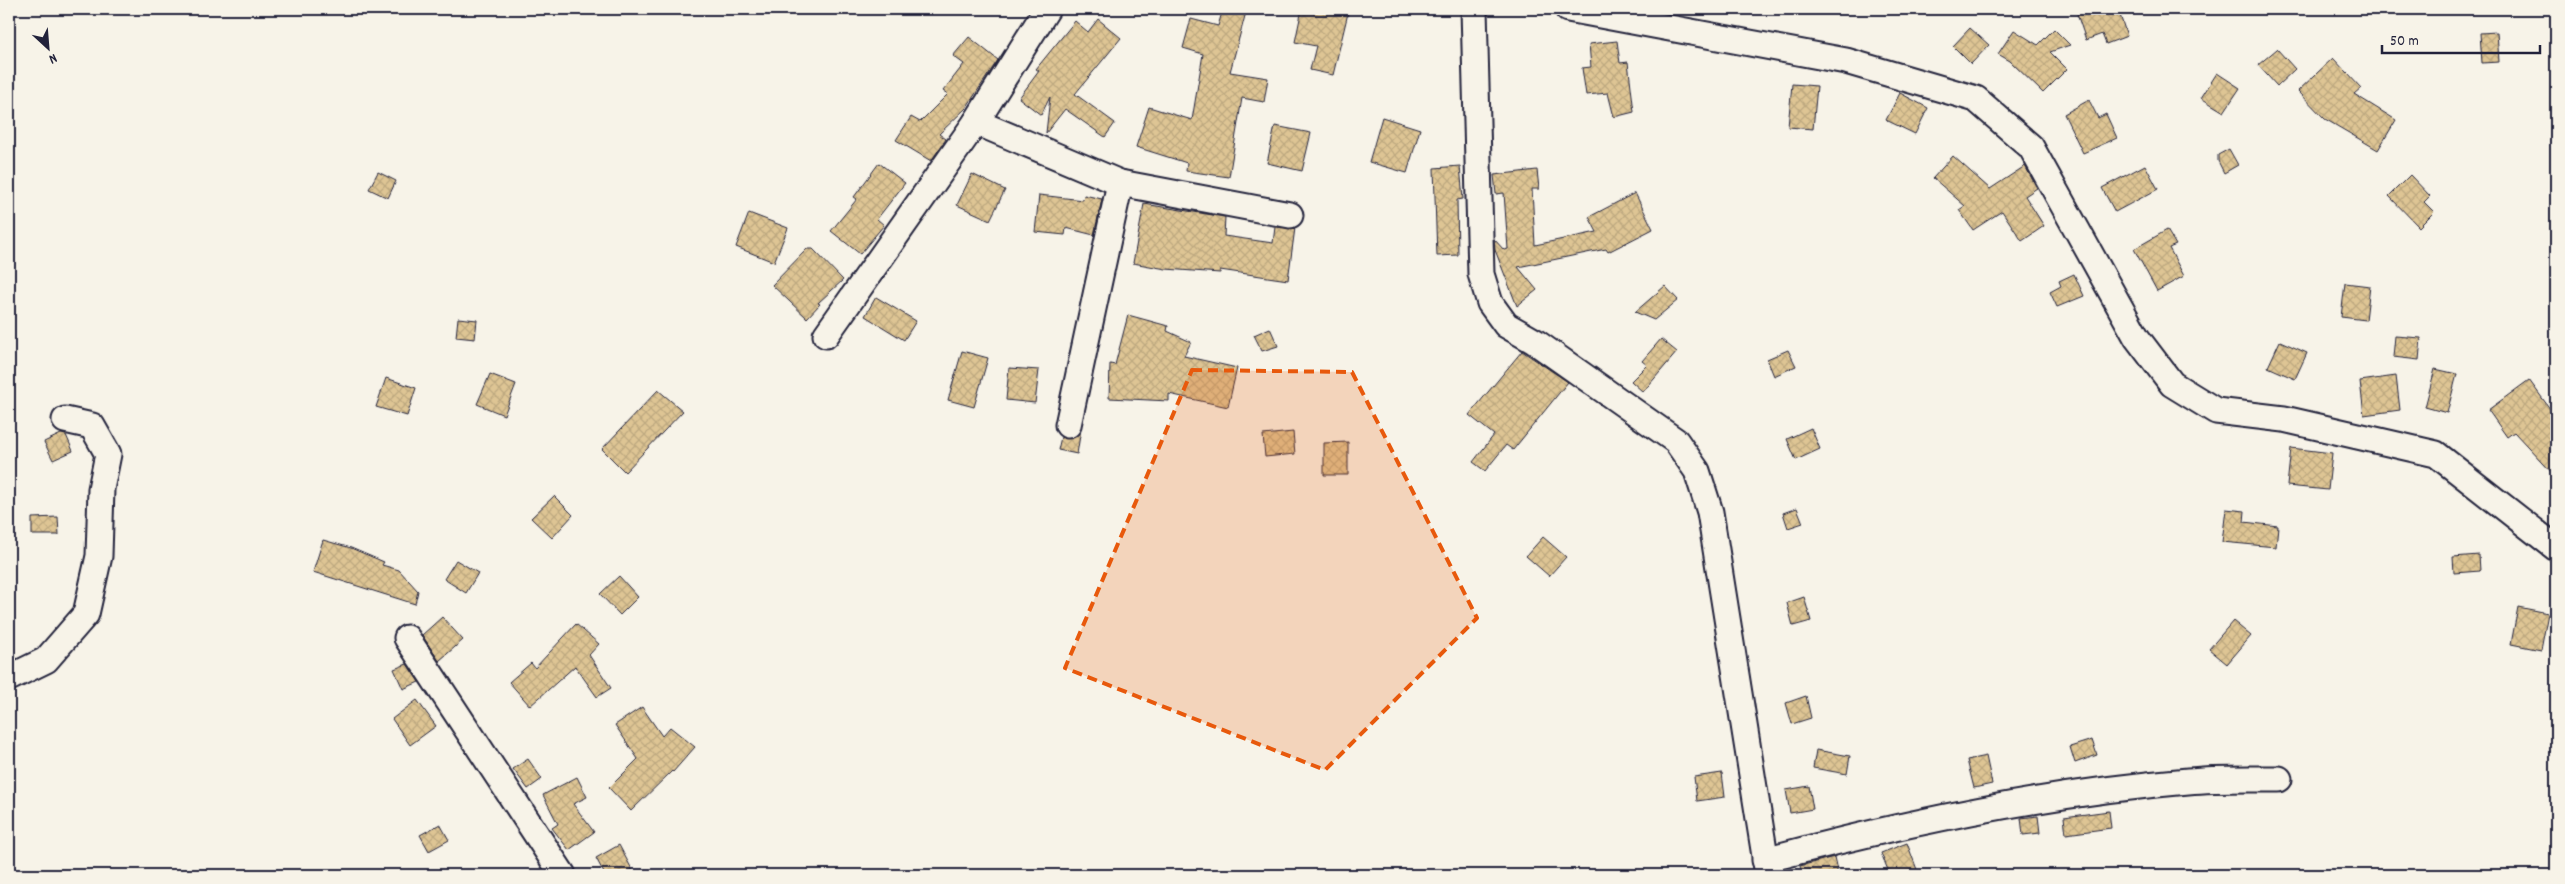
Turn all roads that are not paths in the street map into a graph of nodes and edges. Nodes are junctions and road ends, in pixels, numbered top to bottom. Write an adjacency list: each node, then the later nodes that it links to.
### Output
1 (1047, 9): 4 (street)
2 (1474, 9): 14 (street)
3 (1573, 9): 10 (street)
4 (976, 122): 5 (street); 7 (street)
5 (1120, 183): 6 (street); 9 (street)
6 (1290, 215)
7 (826, 335)
8 (65, 420): 12 (street)
9 (1068, 425)
10 (2556, 548)
11 (407, 638): 15 (street)
12 (9, 678)
13 (2279, 779): 14 (street)
14 (1767, 868)
15 (563, 875)

